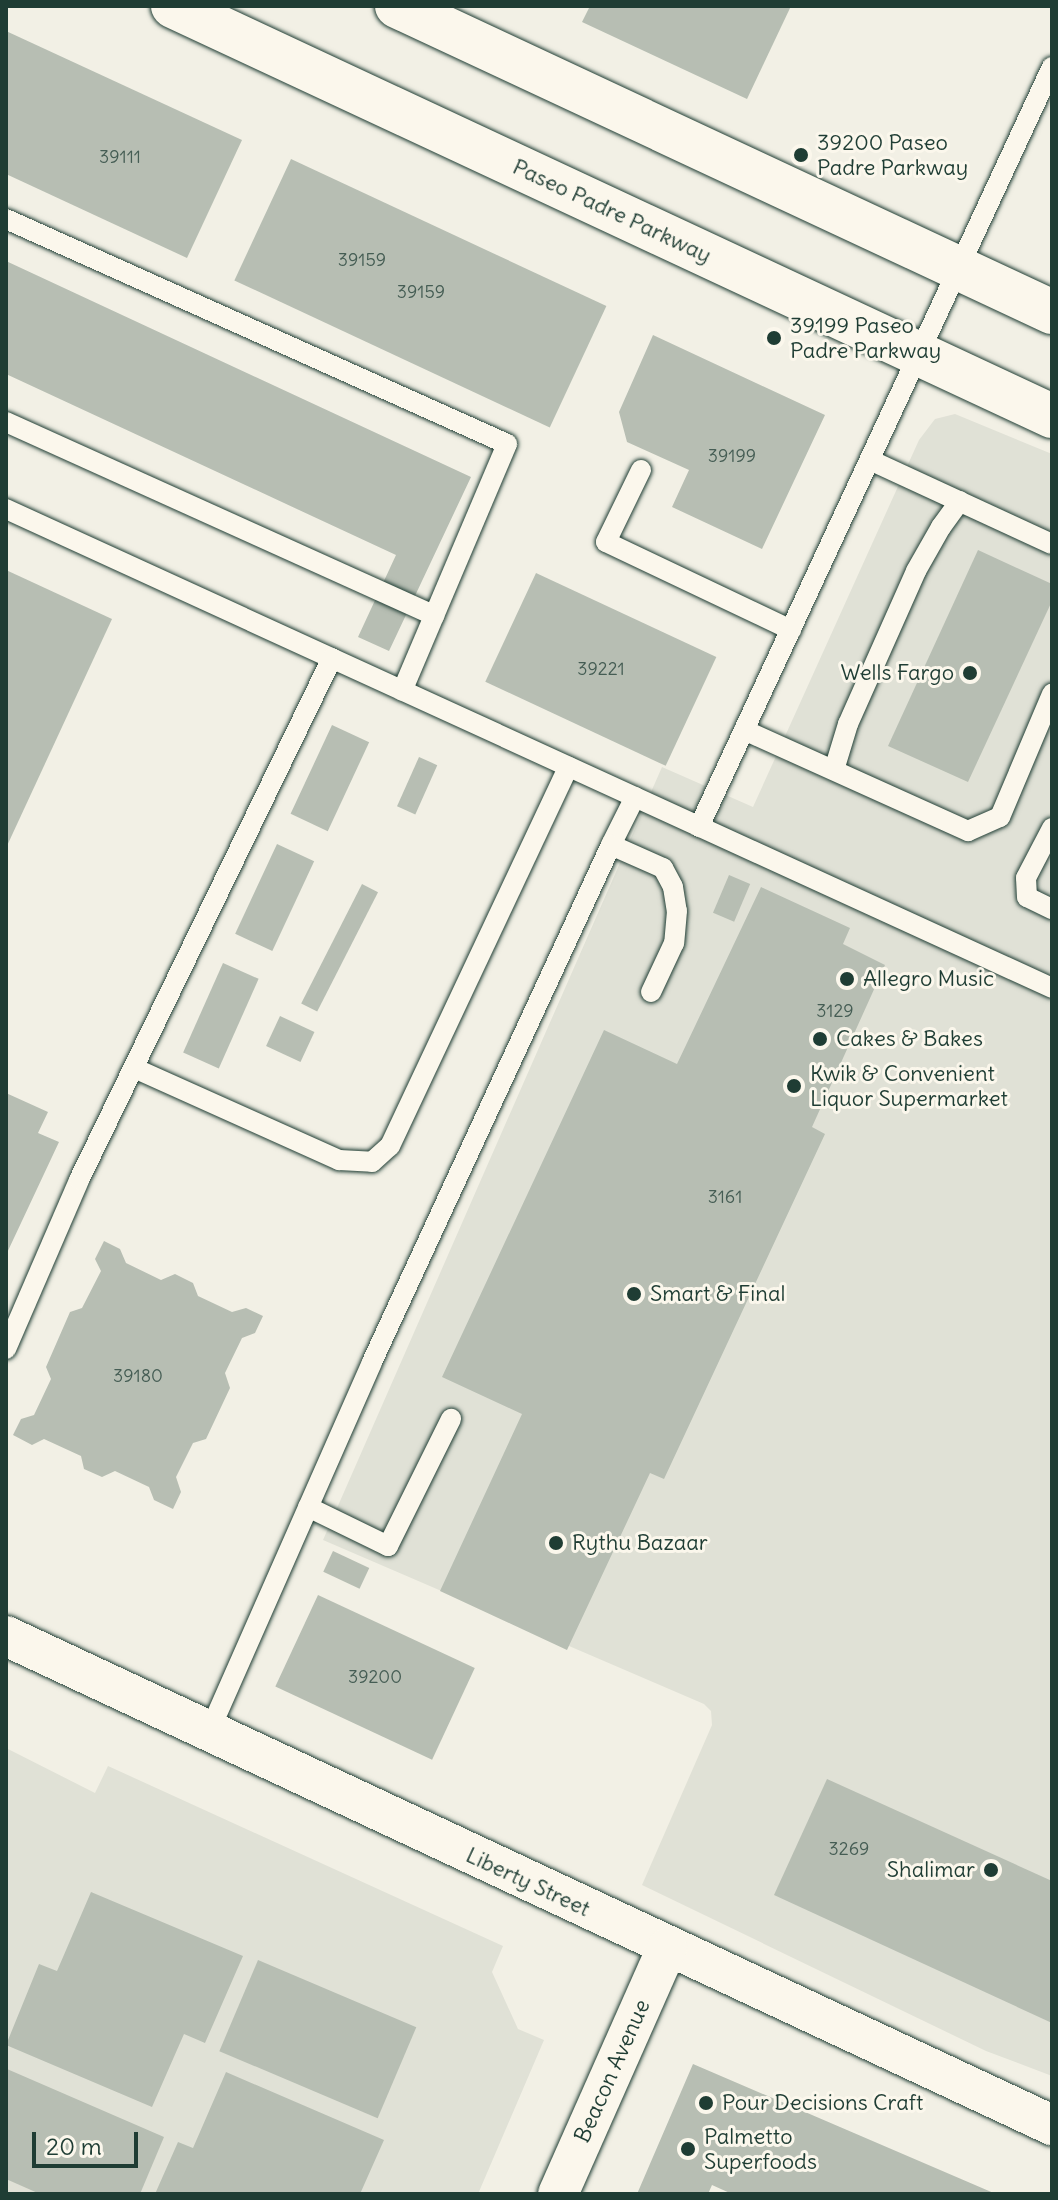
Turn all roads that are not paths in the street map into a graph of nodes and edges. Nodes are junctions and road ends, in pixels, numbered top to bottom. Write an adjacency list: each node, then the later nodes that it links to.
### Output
1 (173, 6): 7 (main road, Paseo Padre Parkway)
2 (397, 6): 5 (main road)
3 (1052, 67): 5 (lane)
4 (6, 219): 15 (lane)
5 (959, 267): 6 (main road); 7 (lane)
6 (1052, 312)
7 (919, 354): 8 (main road, Paseo Padre Parkway); 10 (lane)
8 (1052, 416)
9 (6, 422): 15 (lane)
10 (870, 460): 12 (lane); 16 (lane)
11 (641, 470): 16 (lane)
12 (960, 501): 14 (lane); 22 (lane)
13 (6, 509): 17 (lane)
14 (1052, 544)
15 (434, 615): 18 (lane)
16 (791, 630): 20 (lane)
17 (332, 658): 18 (lane); 30 (lane)
18 (402, 691): 21 (lane)
19 (1052, 694): 22 (lane)
20 (744, 730): 22 (lane); 24 (lane)
21 (568, 767): 23 (lane); 30 (lane)
22 (834, 770)
23 (635, 797): 24 (lane); 26 (lane)
24 (699, 827): 28 (lane)
25 (1052, 828): 27 (lane)
26 (611, 845): 29 (lane); 33 (lane)
27 (1052, 909)
28 (1052, 988)
29 (651, 992)
30 (134, 1068): 31 (lane)
31 (6, 1349)
32 (451, 1419): 33 (lane)
33 (308, 1507): 35 (lane)
34 (6, 1636): 35 (street, Liberty Street)
35 (209, 1732): 36 (street, Liberty Street)
36 (667, 1948): 37 (street, Liberty Street); 38 (street, Beacon Avenue)
37 (1052, 2125)
38 (558, 2194)

